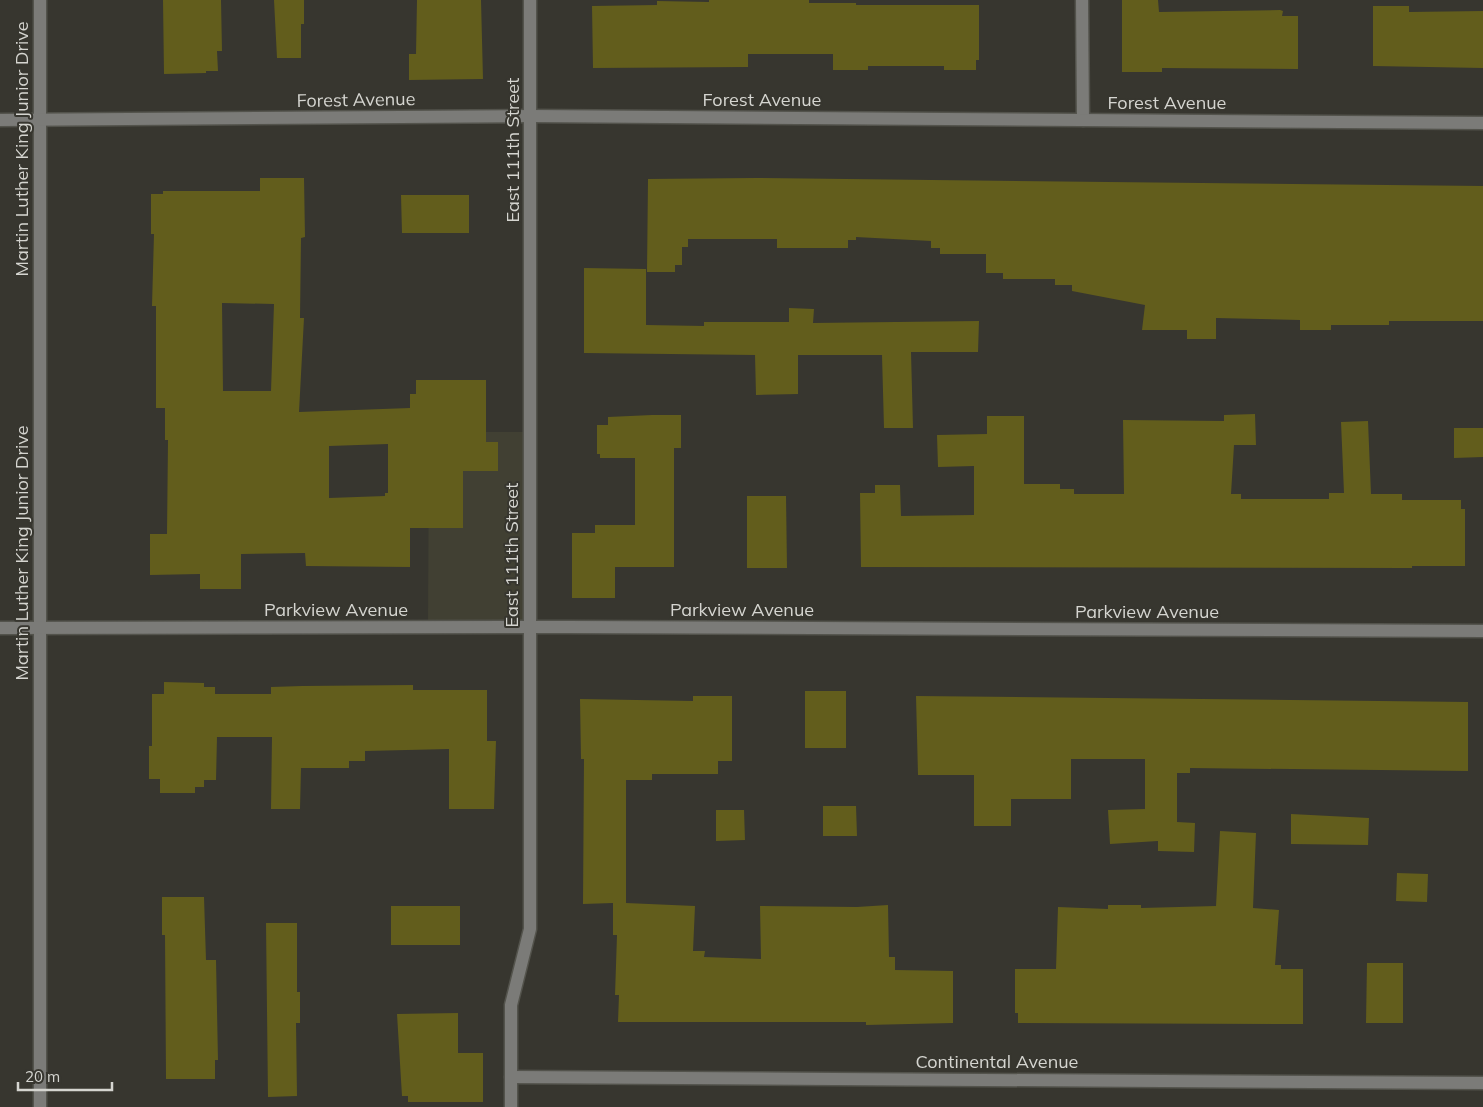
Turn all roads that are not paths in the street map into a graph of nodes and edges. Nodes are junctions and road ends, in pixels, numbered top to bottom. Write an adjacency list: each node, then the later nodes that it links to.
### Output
1 (40, 0): 6 (street, Martin Luther King Junior Drive)
2 (530, 0): 4 (street, East 111th Street)
3 (1082, 0): 7 (street)
4 (531, 116): 6 (street, Forest Avenue); 7 (street, Forest Avenue); 9 (street, East 111th Street)
5 (0, 120): 6 (street, Forest Avenue)
6 (40, 120): 11 (street, Martin Luther King Junior Drive)
7 (1083, 120): 8 (street, Forest Avenue)
8 (1483, 123)
9 (530, 627): 11 (street, Parkview Avenue); 12 (street, Parkview Avenue); 13 (street, East 111th Street)
10 (0, 628): 11 (street, Parkview Avenue)
11 (40, 628): 15 (street, Martin Luther King Junior Drive)
12 (1483, 631)
13 (511, 1077): 14 (street, Continental Avenue); 16 (street, East 111th Street)
14 (1483, 1083)
15 (40, 1107)
16 (511, 1107)

